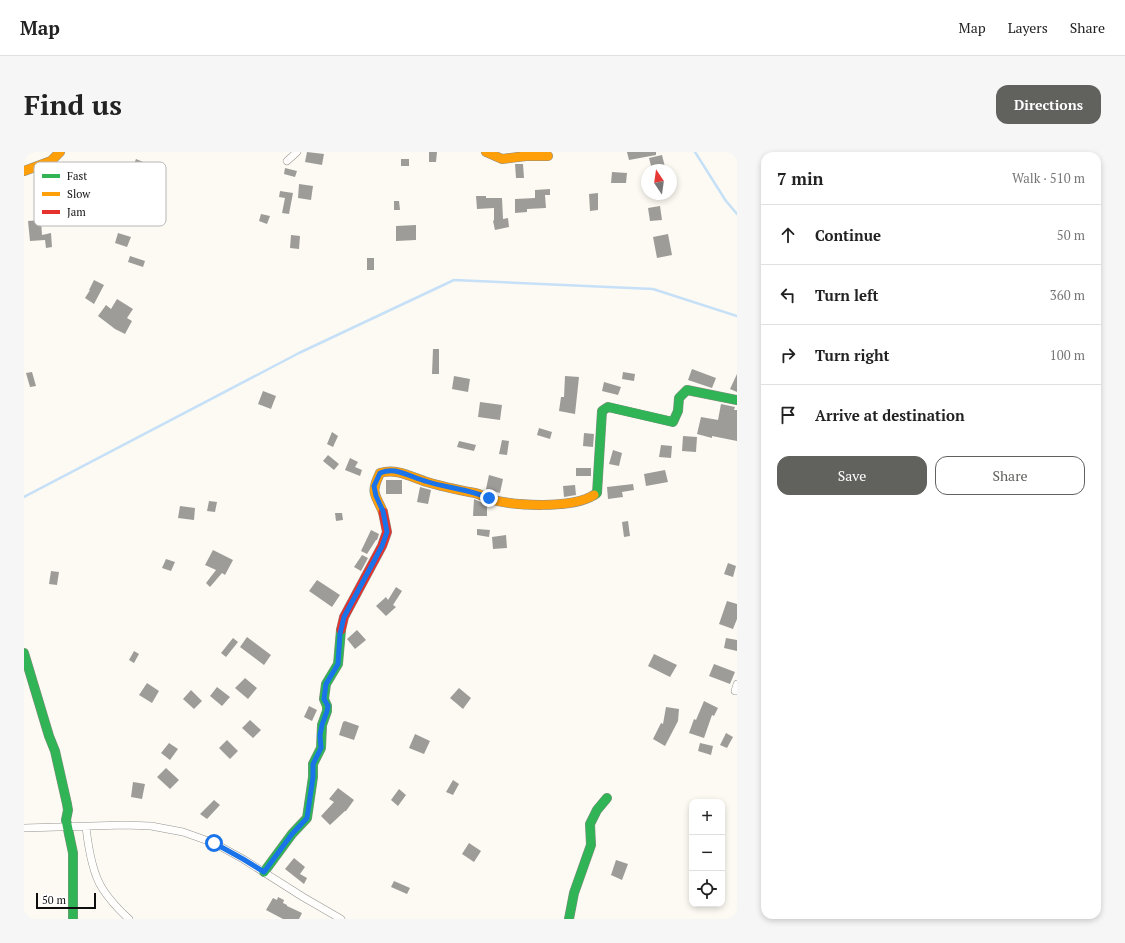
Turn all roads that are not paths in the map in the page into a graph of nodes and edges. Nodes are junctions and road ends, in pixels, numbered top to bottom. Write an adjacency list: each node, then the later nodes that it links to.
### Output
1 (60, 152): 6 (street)
2 (297, 152): 5 (street)
3 (486, 152): 4 (street)
4 (548, 156)
5 (287, 161)
6 (51, 162)
7 (34, 168): 8 (street)
8 (24, 171)
9 (737, 400): 17 (street)
10 (24, 653): 16 (street)
11 (737, 684): 12 (street)
12 (737, 691)
13 (607, 798): 21 (street)
14 (86, 827): 16 (street); 17 (street); 19 (street)
15 (24, 828): 16 (street)
16 (68, 828): 18 (street)
17 (264, 872): 20 (street)
18 (73, 919)
19 (129, 919)
20 (341, 919)
21 (569, 919)

